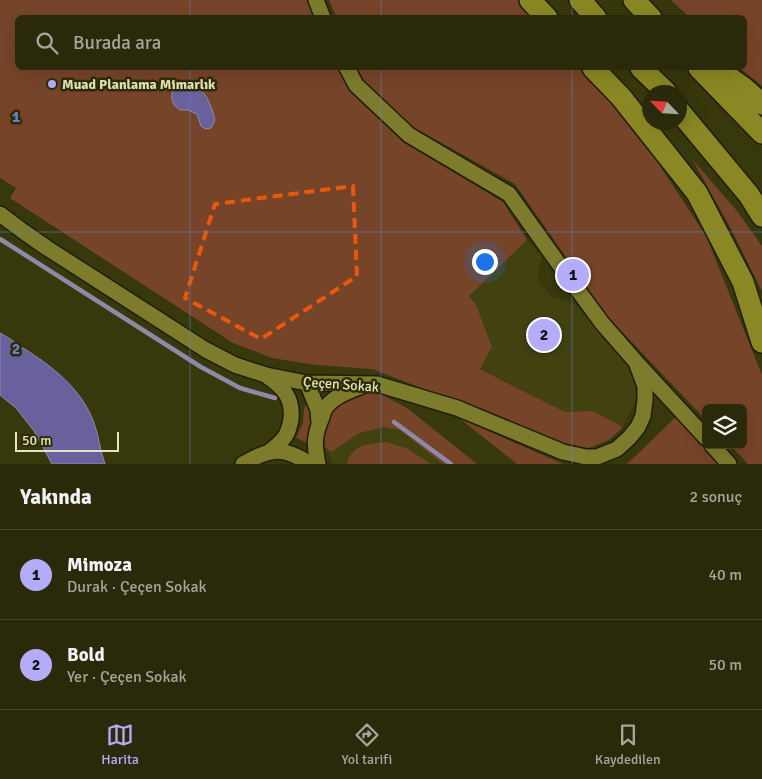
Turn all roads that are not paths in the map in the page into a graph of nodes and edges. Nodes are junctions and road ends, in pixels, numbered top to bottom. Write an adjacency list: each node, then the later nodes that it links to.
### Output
1 (316, 0): 5 (street)
2 (530, 0): 6 (highway)
3 (580, 0): 7 (highway)
4 (634, 0): 8 (highway)
5 (321, 15)
6 (543, 15)
7 (593, 15)
8 (648, 15)
9 (348, 70): 25 (street)
10 (595, 70): 22 (highway)
11 (644, 70): 14 (highway)
12 (701, 70): 18 (highway)
13 (719, 70): 15 (highway)
14 (658, 85)
15 (762, 104)
16 (687, 113): 19 (highway)
17 (687, 120): 21 (highway)
18 (762, 133)
19 (762, 189)
20 (0, 214): 26 (street, Çeçen Sokak)
21 (762, 216)
22 (743, 282): 23 (highway); 24 (highway)
23 (762, 330)
24 (762, 342)
25 (636, 362): 29 (street); 31 (street, Çeçen Sokak)
26 (266, 375): 27 (street, Çeçen Sokak); 30 (street)
27 (306, 383): 28 (street, Çeçen Sokak); 30 (street); 32 (street)
28 (377, 384): 31 (street, Çeçen Sokak); 32 (street)
29 (671, 401): 31 (street); 33 (street)
30 (292, 409): 35 (street)
31 (644, 409)
32 (319, 422): 38 (street)
33 (702, 434)
34 (716, 449): 39 (street)
35 (269, 452): 36 (street); 37 (street)
36 (243, 464)
37 (310, 464)
38 (318, 464)
39 (729, 464)

